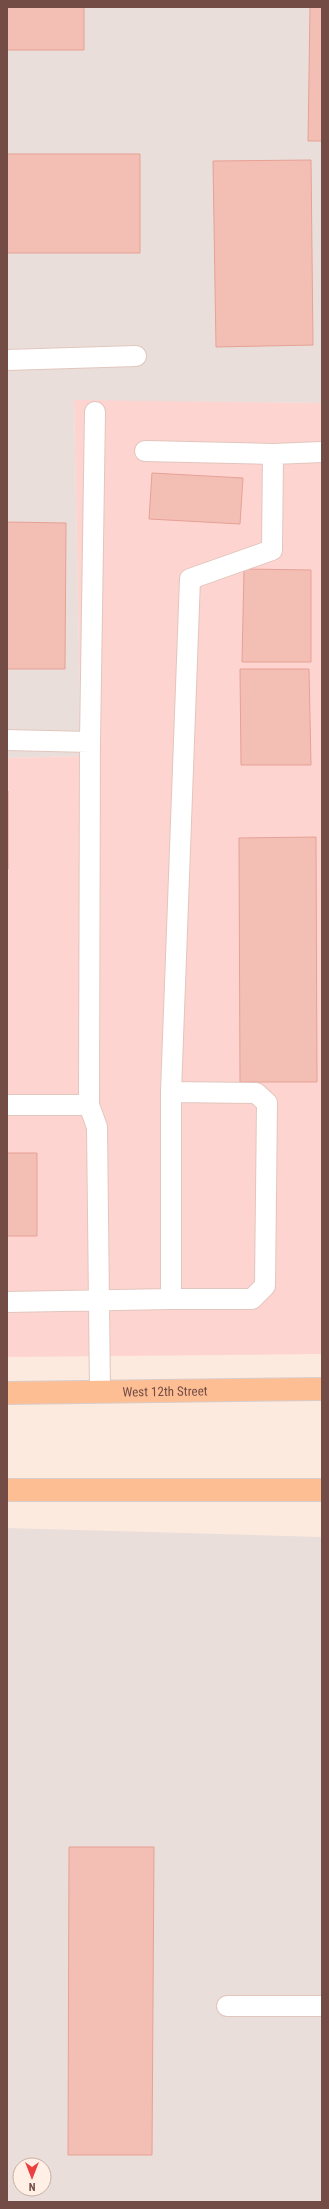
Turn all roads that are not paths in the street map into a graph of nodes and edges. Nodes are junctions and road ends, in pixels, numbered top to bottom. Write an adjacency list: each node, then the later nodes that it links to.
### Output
1 (136, 356): 2 (lane)
2 (7, 360)
3 (95, 412): 8 (lane)
4 (145, 450): 6 (lane)
5 (322, 452): 6 (lane)
6 (273, 454): 9 (lane)
7 (7, 740): 8 (lane)
8 (90, 742): 11 (lane)
9 (171, 1092): 12 (lane); 12 (lane)
10 (7, 1105): 11 (lane)
11 (89, 1105): 13 (lane)
12 (171, 1299): 13 (lane)
13 (99, 1301): 14 (lane); 16 (lane)
14 (7, 1302)
15 (322, 1389): 16 (main road, West 12th Street)
16 (100, 1392): 17 (main road, West 12th Street)
17 (7, 1393)
18 (7, 1490): 19 (main road)
19 (322, 1490)
20 (227, 2006): 21 (lane)
21 (322, 2006)

